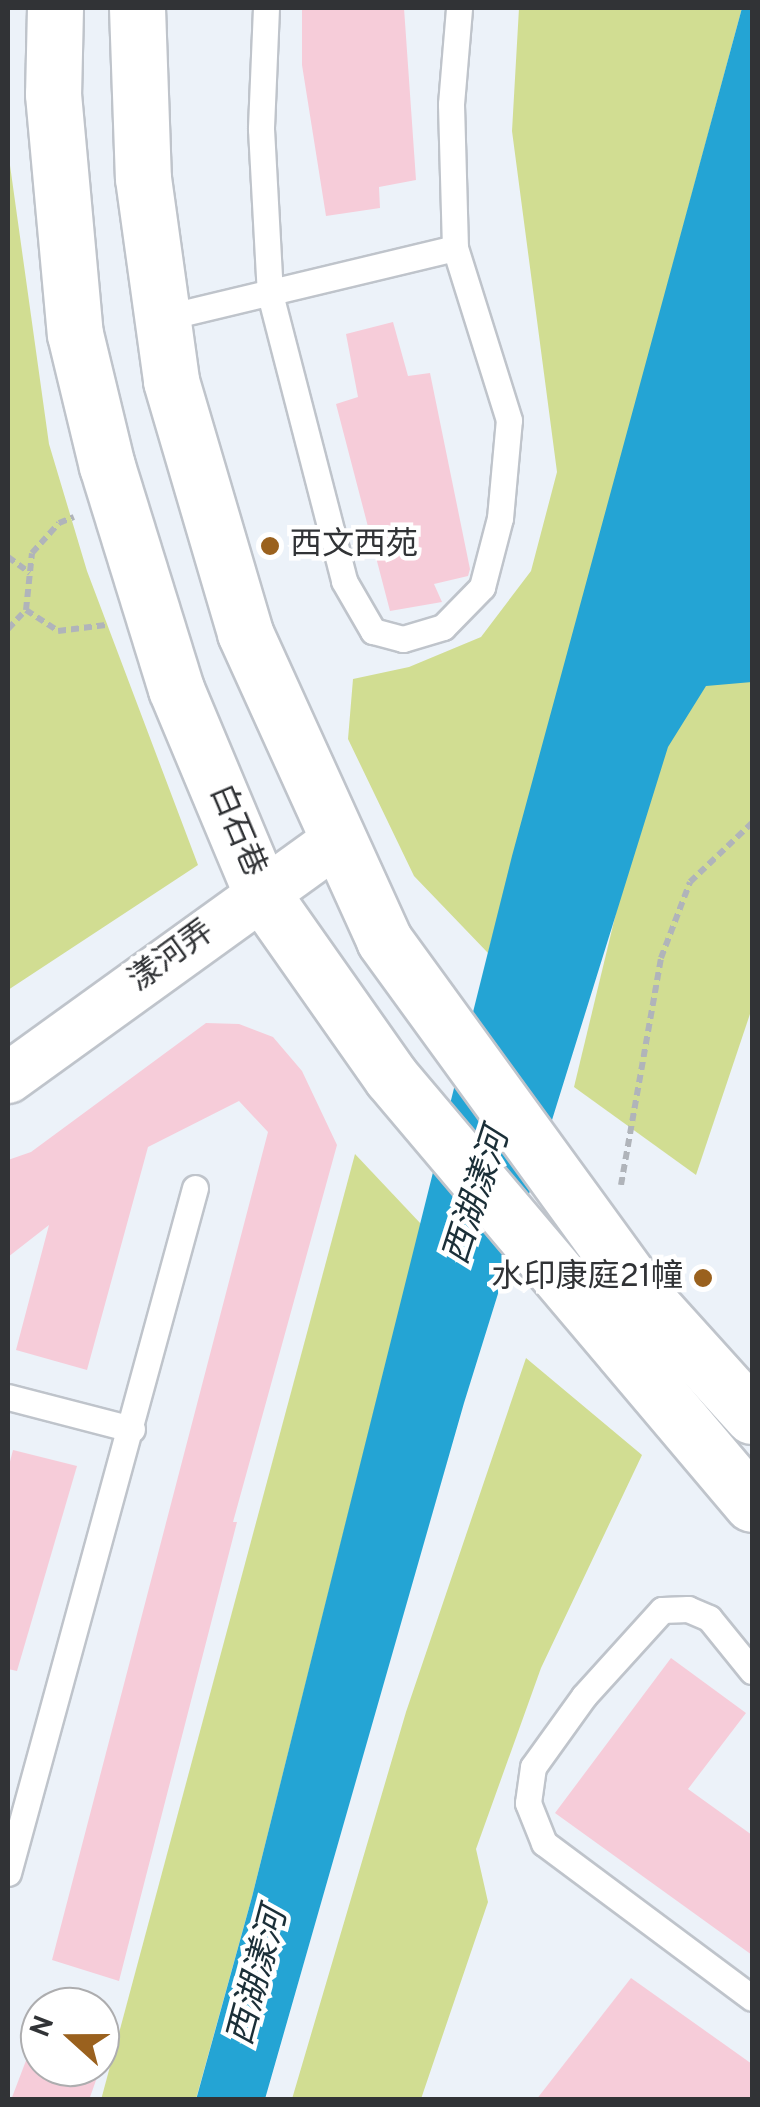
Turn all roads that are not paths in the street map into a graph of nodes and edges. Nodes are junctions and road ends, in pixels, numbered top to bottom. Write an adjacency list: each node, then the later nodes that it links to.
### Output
1 (54, 8): 9 (main road, 白石巷)
2 (137, 8): 7 (main road)
3 (266, 8): 6 (lane)
4 (459, 8): 5 (lane)
5 (456, 248): 6 (lane); 6 (lane)
6 (270, 294): 7 (lane)
7 (163, 318): 8 (main road)
8 (338, 840): 9 (street, 漾河弄); 13 (main road)
9 (261, 892): 10 (street, 漾河弄); 15 (main road, 白石巷)
10 (8, 1078)
11 (195, 1188): 14 (lane)
12 (8, 1396): 14 (lane)
13 (752, 1416)
14 (132, 1429): 17 (lane)
15 (752, 1504)
16 (752, 1671): 19 (lane)
17 (12, 1842): 18 (lane)
18 (8, 1873)
19 (752, 1998)

